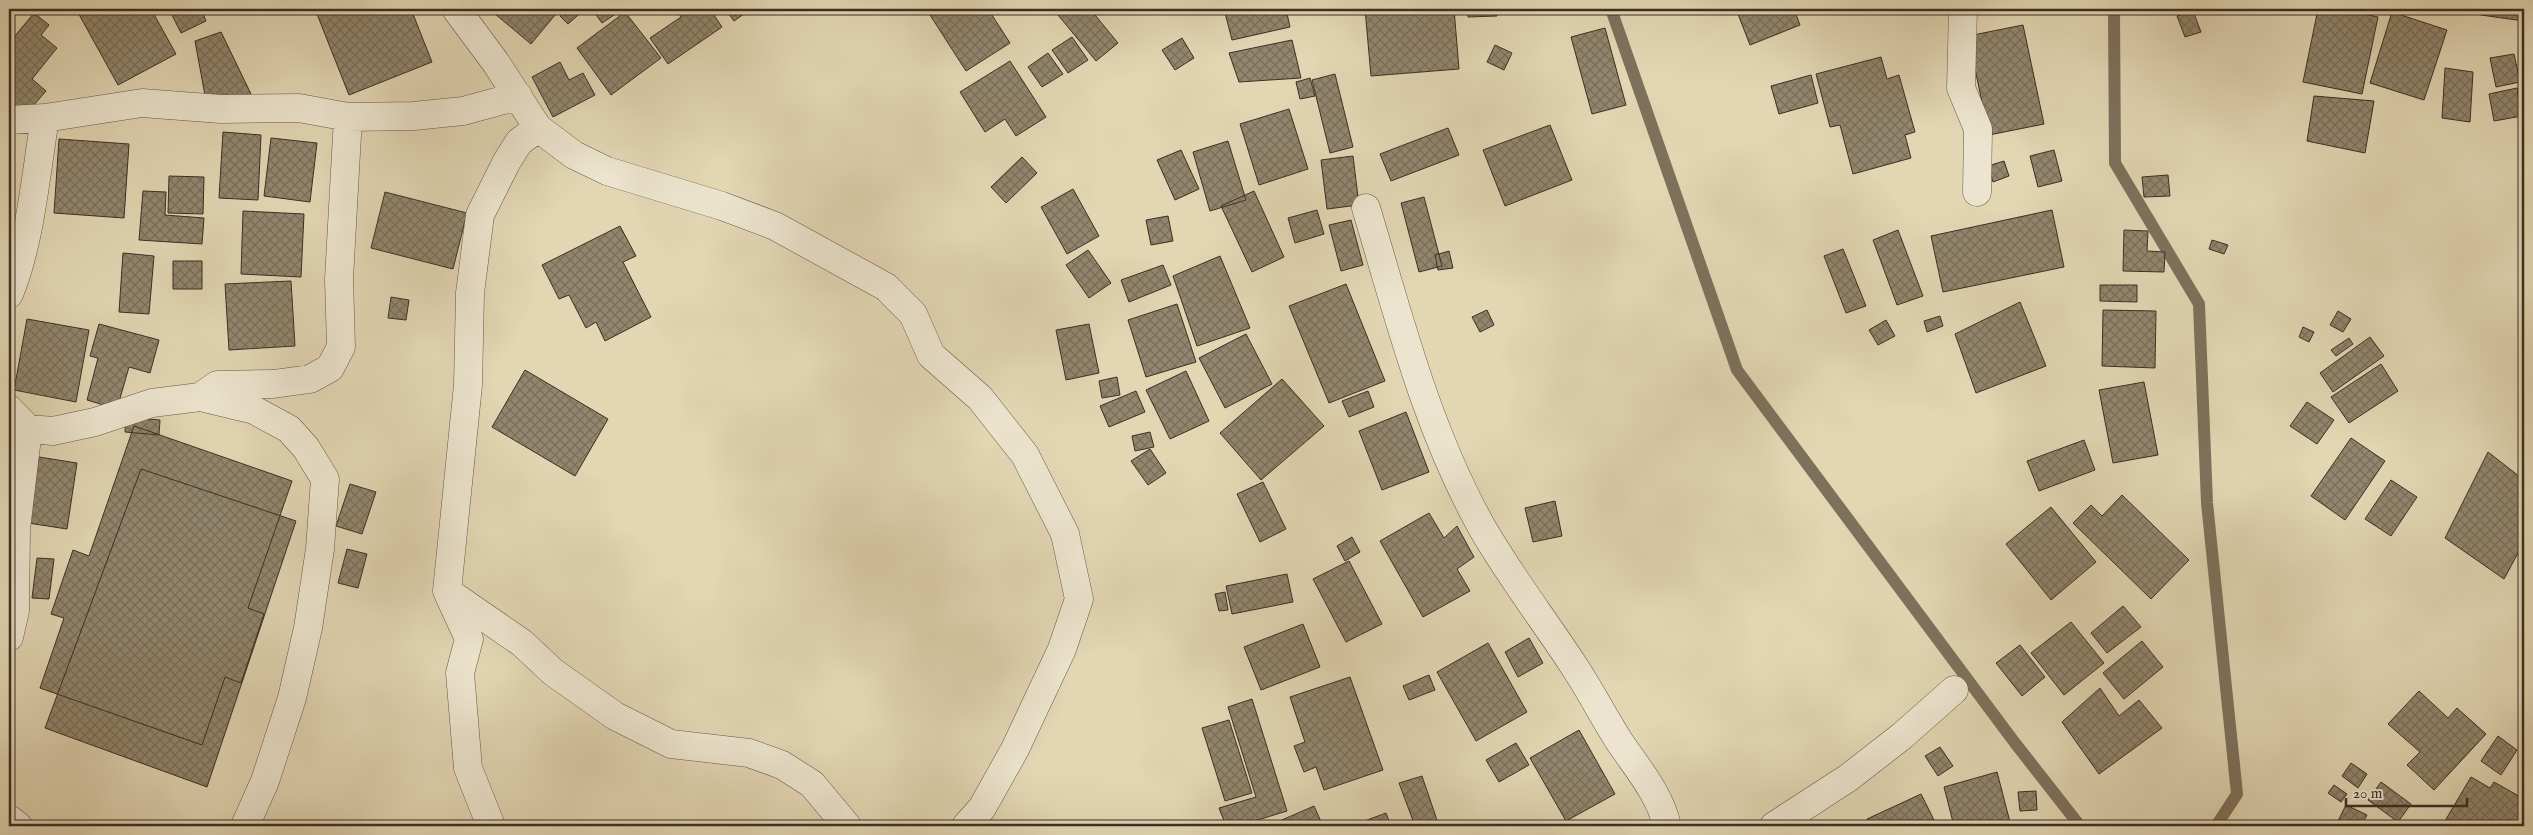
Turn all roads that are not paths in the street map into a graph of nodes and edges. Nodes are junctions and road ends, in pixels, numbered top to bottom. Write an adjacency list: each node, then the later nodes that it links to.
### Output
1 (456, 9): 3 (street)
2 (1963, 9): 8 (street)
3 (518, 96): 4 (street); 7 (street)
4 (348, 117): 5 (street); 11 (street)
5 (45, 118): 6 (street); 10 (street)
6 (9, 120)
7 (538, 128): 14 (street); 22 (street)
8 (1976, 192)
9 (1366, 208): 23 (street)
10 (9, 294)
11 (200, 398): 13 (street); 19 (street)
12 (9, 409): 13 (street)
13 (28, 429): 15 (street)
14 (447, 591): 20 (street); 21 (street)
15 (9, 636)
16 (1954, 690): 24 (street)
17 (9, 819): 18 (street)
18 (18, 826)
19 (246, 826)
20 (491, 826)
21 (847, 826)
22 (966, 826)
23 (1667, 826)
24 (1774, 826)

